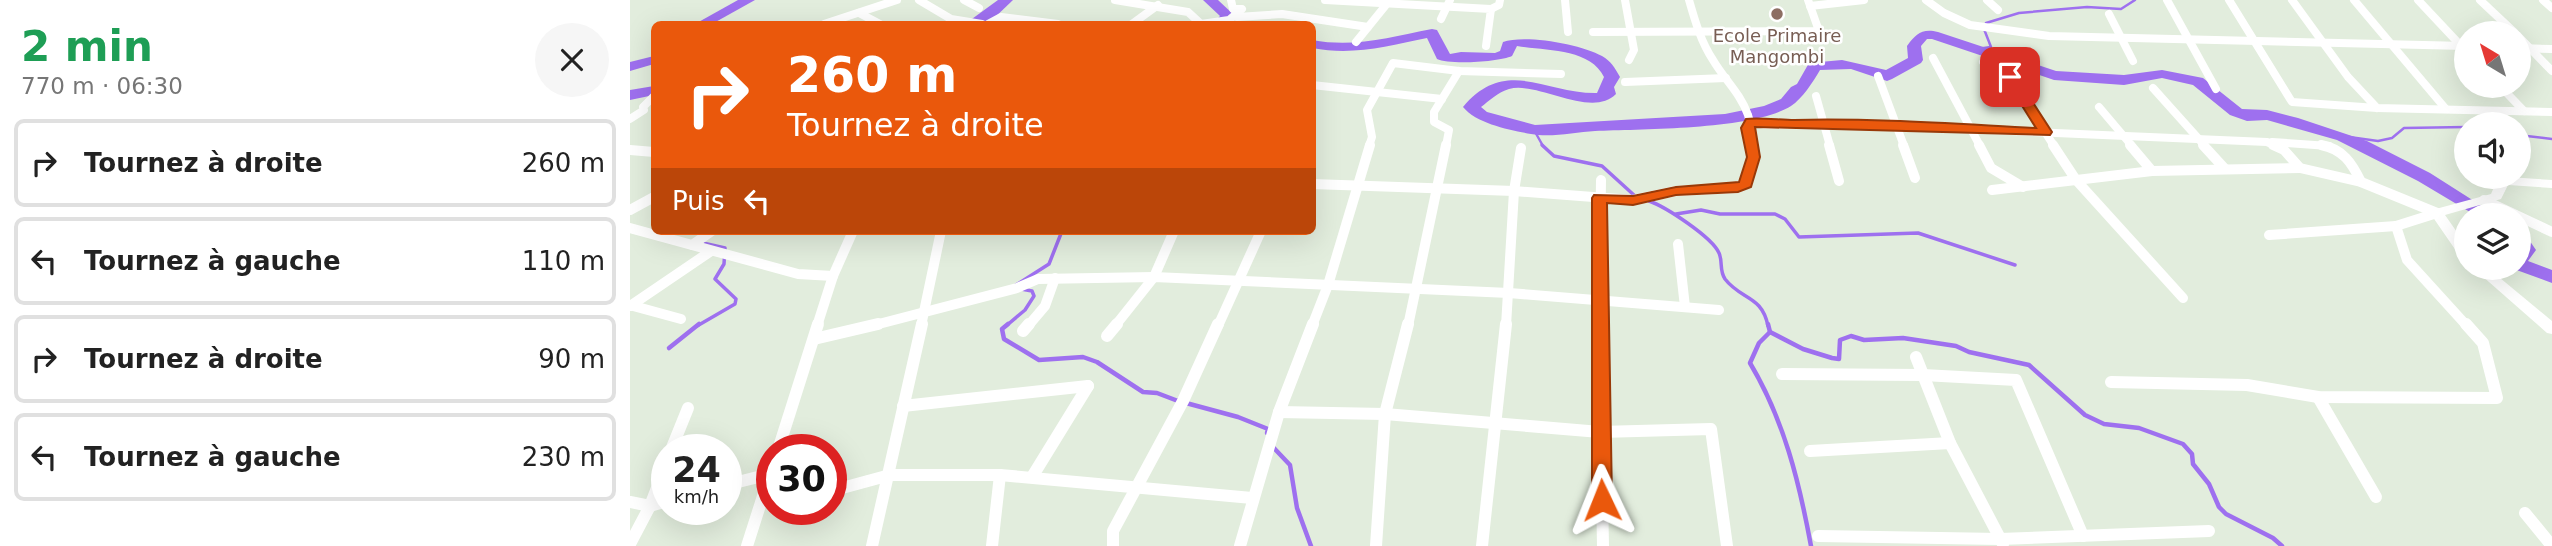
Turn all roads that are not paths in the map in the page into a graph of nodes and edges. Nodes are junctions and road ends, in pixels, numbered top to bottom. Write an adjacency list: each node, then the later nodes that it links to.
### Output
1 (897, 0): 30 (street)
2 (919, 0): 36 (street)
3 (964, 0): 26 (street)
4 (1115, 0): 25 (street)
5 (1163, 0): 25 (street)
6 (1231, 0): 32 (street)
7 (1325, 0): 22 (street)
8 (1500, 0): 28 (street)
9 (1565, 0): 44 (street)
10 (1625, 0): 46 (street)
11 (1689, 0): 47 (street)
12 (1864, 0): 23 (street)
13 (1926, 0): 49 (street)
14 (1987, 0): 29 (street)
15 (2167, 0): 50 (street)
16 (2229, 0): 52 (street)
17 (2292, 0): 53 (street)
18 (2354, 0): 54 (street)
19 (2418, 0): 48 (street)
20 (2480, 0): 42 (street)
21 (2543, 0): 27 (street)
22 (1390, 2): 24 (street); 43 (street)
23 (1809, 3): 47 (street)
24 (1449, 4): 28 (street); 33 (street)
25 (1156, 6): 39 (street); 40 (street)
26 (979, 8)
27 (2552, 8)
28 (1491, 9): 55 (street)
29 (1998, 10)
30 (859, 13): 34 (street); 35 (street)
31 (2109, 14): 49 (street)
32 (1237, 17): 41 (street); 43 (street)
33 (1441, 19)
34 (834, 21)
35 (874, 21)
36 (958, 21)
37 (994, 21): 38 (street)
38 (1034, 21)
39 (1136, 21)
40 (1198, 21)
41 (1230, 21)
42 (2502, 21)
43 (1368, 27): 51 (street)
44 (1568, 32)
45 (1594, 32): 46 (street)
46 (1630, 32): 47 (street); 60 (street)
47 (1699, 33): 67 (street)
48 (2454, 37)
49 (2121, 38): 50 (street); 61 (street)
50 (2189, 39): 52 (street); 71 (street)
51 (1356, 42)
52 (2256, 42): 53 (street); 78 (street)
53 (2325, 43): 54 (street); 78 (street)
54 (2392, 44): 56 (street); 79 (street)
55 (1486, 46)
56 (2454, 47)
57 (2531, 48): 58 (street); 64 (street)
58 (2552, 49)
59 (1933, 58): 87 (street)
60 (1629, 60)
61 (2133, 61)
62 (1983, 62): 88 (street)
63 (1459, 71): 65 (street); 72 (street); 76 (street)
64 (2552, 71)
65 (1561, 74)
66 (1878, 76): 86 (street)
67 (1726, 78): 68 (street); 83 (street)
68 (1625, 82)
69 (1316, 85): 72 (street)
70 (2153, 88): 90 (street)
71 (2216, 89)
72 (1375, 92): 76 (street); 105 (street)
73 (1816, 96): 85 (street)
74 (2512, 98): 81 (street)
75 (651, 99): 80 (street)
76 (1442, 99): 107 (street)
77 (2099, 107): 89 (street)
78 (2377, 108): 79 (street)
79 (2445, 108): 81 (street)
80 (650, 110): 84 (street)
81 (2524, 111): 82 (street)
82 (2552, 112)
83 (1749, 116): 85 (street); 110 (street)
84 (630, 119)
85 (1823, 123): 86 (street); 101 (street)
86 (1895, 126): 87 (street); 98 (street)
87 (1969, 129): 88 (street); 106 (street)
88 (2046, 132): 89 (street); 100 (street)
89 (2124, 136): 90 (street); 97 (street)
90 (2199, 139): 91 (street); 96 (street)
91 (2267, 142): 95 (street); 102 (street)
92 (1521, 148): 109 (street)
93 (630, 150): 94 (street)
94 (651, 152)
95 (2300, 168): 96 (street); 102 (street)
96 (2225, 169): 97 (street)
97 (2152, 171): 100 (street)
98 (1915, 178)
99 (1601, 180): 110 (street)
100 (2076, 180): 106 (street); 140 (street)
101 (1839, 181)
102 (2361, 182): 115 (street)
103 (1316, 184): 105 (street)
104 (2552, 184): 112 (street)
105 (1357, 187): 107 (street); 137 (street)
106 (2023, 187): 108 (street)
107 (1437, 190): 109 (street); 138 (street)
108 (1992, 190)
109 (1514, 191): 110 (street); 139 (street)
110 (1599, 198): 141 (street)
111 (651, 199): 114 (street)
112 (2472, 202): 113 (street); 115 (street)
113 (2475, 203)
114 (630, 211)
115 (2437, 212): 117 (street); 128 (street)
116 (2531, 222): 119 (street)
117 (2396, 226): 127 (street); 155 (street)
118 (630, 228): 120 (street)
119 (2552, 232)
120 (651, 234)
121 (654, 235): 130 (street)
122 (707, 235): 130 (street)
123 (851, 235): 132 (street)
124 (940, 235): 145 (street)
125 (1172, 235): 133 (street)
126 (1259, 235): 136 (street)
127 (2269, 235)
128 (2454, 237)
129 (1678, 244): 143 (street)
130 (692, 246): 131 (street)
131 (711, 251): 132 (street); 142 (street)
132 (833, 276): 150 (street)
133 (1154, 277): 134 (street); 136 (street); 149 (street)
134 (1055, 278): 145 (street); 148 (street)
135 (2494, 280): 147 (street)
136 (1239, 282): 137 (street); 170 (street)
137 (1328, 285): 138 (street); 158 (street)
138 (1417, 290): 139 (street); 159 (street)
139 (1509, 293): 141 (street); 160 (street)
140 (2183, 298)
141 (1599, 299): 143 (street); 161 (street)
142 (630, 306): 146 (street)
143 (1685, 307): 144 (street)
144 (1719, 310)
145 (921, 314): 150 (street); 156 (street)
146 (681, 319)
147 (2552, 329)
148 (1023, 331)
149 (1107, 336)
150 (814, 339): 163 (street)
151 (1916, 357): 153 (street)
152 (1782, 374): 153 (street)
153 (1923, 374): 164 (street); 179 (street)
154 (2111, 382): 155 (street)
155 (2318, 397): 171 (street)
156 (903, 406): 166 (street); 168 (street)
157 (688, 408): 162 (street)
158 (1279, 412): 159 (street); 172 (street)
159 (1385, 414): 160 (street); 187 (street)
160 (1495, 423): 161 (street); 188 (street)
161 (1600, 432): 189 (street); 190 (street)
162 (677, 434)
163 (783, 434)
164 (1950, 443): 165 (street); 180 (street)
165 (1810, 451)
166 (890, 475): 167 (street); 169 (street); 183 (street)
167 (1000, 475): 168 (street); 184 (street)
168 (1032, 477): 170 (street)
169 (847, 487)
170 (1138, 487): 172 (street); 185 (street)
171 (2376, 497)
172 (1252, 498): 186 (street)
173 (630, 502): 174 (street)
174 (650, 506): 181 (street)
175 (2525, 513): 191 (street)
176 (757, 525): 182 (street)
177 (2209, 531): 179 (street)
178 (1818, 536): 180 (street)
179 (2082, 536): 180 (street)
180 (2002, 542)
181 (630, 544)
182 (747, 546)
183 (872, 546)
184 (992, 546)
185 (1113, 546)
186 (1240, 546)
187 (1376, 546)
188 (1482, 546)
189 (1603, 546)
190 (1727, 546)
191 (2552, 546)

